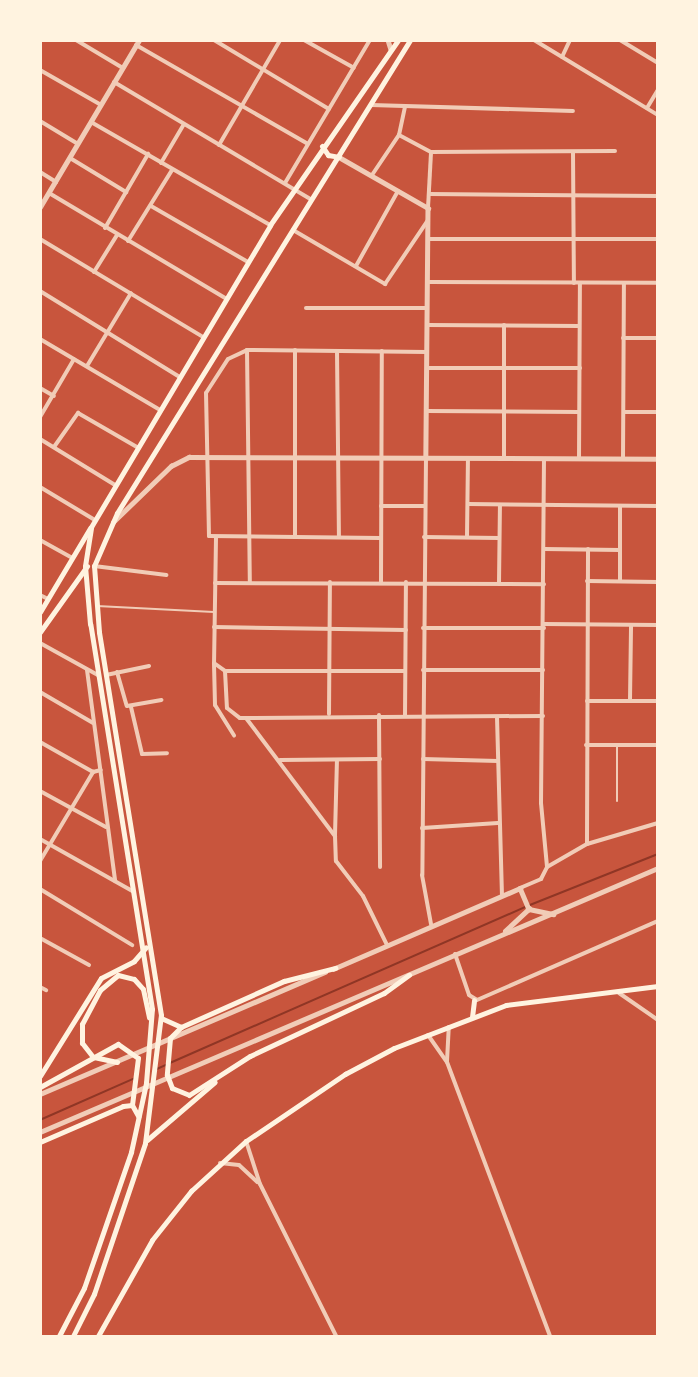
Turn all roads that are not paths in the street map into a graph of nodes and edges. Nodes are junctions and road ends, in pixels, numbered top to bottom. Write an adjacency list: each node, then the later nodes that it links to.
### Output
1 (76, 40): 16 (street)
2 (214, 40): 18 (street)
3 (280, 40): 18 (street)
4 (304, 40): 17 (street)
5 (370, 40): 17 (street)
6 (387, 40): 13 (street)
7 (398, 40): 13 (main road)
8 (410, 40): 23 (main road)
9 (534, 40): 14 (street)
10 (570, 40): 14 (street)
11 (620, 40): 15 (street)
12 (138, 43): 16 (street); 24 (street)
13 (391, 50): 37 (main road)
14 (561, 57): 26 (street)
15 (657, 63)
16 (123, 68): 20 (street)
17 (354, 68): 27 (street)
18 (262, 69): 24 (street); 27 (street)
19 (40, 70): 22 (street)
20 (114, 82): 22 (street); 32 (street)
21 (657, 90): 26 (street)
22 (101, 105): 31 (street)
23 (371, 105): 25 (street); 42 (main road)
24 (241, 106): 35 (street); 36 (street)
25 (405, 107): 28 (street); 33 (street)
26 (647, 108): 29 (street)
27 (329, 109): 36 (street)
28 (573, 111)
29 (657, 115)
30 (40, 121): 34 (street)
31 (91, 122): 34 (street); 41 (street)
32 (184, 124): 35 (street); 44 (street)
33 (399, 135): 40 (street); 47 (street)
34 (78, 144): 43 (street)
35 (219, 144): 49 (street)
36 (308, 144): 49 (street)
37 (322, 146): 42 (main road); 50 (main road)
38 (573, 152): 39 (street); 40 (street); 55 (street)
39 (615, 152)
40 (431, 153): 54 (street)
41 (148, 154): 44 (street); 52 (street)
42 (339, 157): 47 (street); 57 (main road)
43 (70, 158): 48 (street); 52 (street)
44 (161, 163): 45 (street)
45 (172, 170): 58 (street); 62 (street)
46 (40, 172): 48 (street)
47 (372, 175): 51 (street)
48 (56, 182): 53 (street)
49 (285, 183): 50 (street)
50 (294, 189): 57 (street); 62 (main road)
51 (398, 191): 60 (street); 72 (street)
52 (126, 192): 63 (street)
53 (49, 193): 59 (street); 63 (street)
54 (429, 194): 55 (street); 60 (street)
55 (573, 196): 56 (street); 68 (street)
56 (657, 196)
57 (312, 200): 64 (main road)
58 (151, 206): 70 (street); 71 (street)
59 (40, 207)
60 (428, 208): 61 (street)
61 (428, 220): 67 (street); 72 (street)
62 (270, 225): 71 (main road)
63 (105, 228): 65 (street)
64 (292, 230): 72 (street); 138 (main road)
65 (117, 235): 70 (street); 73 (street)
66 (40, 239): 73 (street)
67 (428, 239): 68 (street); 74 (street)
68 (573, 239): 69 (street); 75 (street)
69 (657, 239)
70 (128, 242): 81 (street)
71 (248, 262): 81 (main road)
72 (356, 266)
73 (94, 272): 80 (street)
74 (428, 282): 75 (street); 83 (street)
75 (574, 283): 76 (street)
76 (580, 283): 77 (street); 86 (street)
77 (624, 283): 78 (street); 89 (street)
78 (657, 283)
79 (40, 291): 87 (street)
80 (131, 293): 87 (street); 88 (street)
81 (225, 298): 88 (main road)
82 (306, 308): 83 (street)
83 (428, 308): 84 (street)
84 (427, 325): 85 (street); 96 (street)
85 (504, 325): 86 (street); 100 (street)
86 (579, 326): 101 (street)
87 (108, 331): 98 (street); 102 (street)
88 (203, 337): 102 (main road)
89 (623, 338): 90 (street); 109 (street)
90 (657, 338)
91 (40, 339): 97 (street)
92 (247, 350): 93 (street); 116 (street); 117 (street)
93 (295, 350): 94 (street); 119 (street)
94 (337, 351): 95 (street); 120 (street)
95 (382, 351): 96 (street); 121 (street)
96 (427, 351): 99 (street)
97 (74, 359): 98 (street); 104 (street)
98 (87, 366): 105 (street)
99 (427, 368): 100 (street); 106 (street)
100 (504, 368): 101 (street); 107 (street)
101 (580, 368): 108 (street)
102 (180, 377): 105 (main road)
103 (40, 388): 104 (street)
104 (54, 396): 111 (street)
105 (160, 410): 115 (main road)
106 (426, 411): 107 (street); 118 (street)
107 (504, 411): 108 (street); 123 (street)
108 (579, 412): 125 (street)
109 (624, 412): 110 (street); 126 (street)
110 (657, 412)
111 (40, 417)
112 (42, 440): 113 (street); 114 (street)
113 (40, 446)
114 (54, 447): 115 (street); 128 (street)
115 (137, 447): 128 (main road)
116 (207, 457): 117 (street); 138 (street); 145 (street)
117 (250, 457): 119 (street); 140 (street)
118 (426, 457): 121 (street); 122 (street); 132 (street)
119 (294, 458): 120 (street); 141 (street)
120 (338, 458): 121 (street); 142 (street)
121 (382, 458): 131 (street)
122 (468, 458): 123 (street); 130 (street)
123 (504, 458): 124 (street)
124 (544, 459): 125 (street); 134 (street)
125 (579, 459): 126 (street)
126 (622, 459): 127 (street)
127 (657, 459)
128 (115, 485): 137 (main road)
129 (40, 487): 137 (street)
130 (468, 504): 133 (street); 144 (street)
131 (381, 506): 132 (street); 146 (street)
132 (425, 506): 143 (street)
133 (500, 506): 134 (street); 147 (street)
134 (543, 506): 136 (street); 149 (street)
135 (657, 506): 136 (street)
136 (620, 507): 151 (street)
137 (95, 520): 139 (main road)
138 (110, 524): 154 (main road)
139 (91, 527): 152 (main road); 153 (main road)
140 (251, 537): 141 (street); 145 (street); 158 (street)
141 (295, 537): 142 (street)
142 (339, 537): 146 (street)
143 (424, 537): 144 (street); 162 (street)
144 (467, 537): 147 (street)
145 (216, 538): 164 (street)
146 (380, 538): 160 (street)
147 (499, 538): 165 (street)
148 (40, 540): 152 (street)
149 (544, 549): 150 (street); 166 (street)
150 (588, 549): 151 (street); 157 (street)
151 (620, 550): 156 (street)
152 (72, 558): 168 (main road)
153 (85, 566): 154 (main road); 180 (main road); 191 (main road)
154 (94, 566): 155 (street); 169 (main road)
155 (166, 575)
156 (620, 580): 157 (street); 163 (street)
157 (587, 581): 173 (street)
158 (250, 582): 159 (street); 164 (street)
159 (330, 582): 160 (street); 177 (street)
160 (381, 582): 161 (street)
161 (406, 582): 162 (street); 179 (street)
162 (423, 582): 165 (street); 178 (street)
163 (657, 582)
164 (215, 583): 171 (street)
165 (498, 583): 166 (street)
166 (544, 584): 175 (street)
167 (40, 595): 168 (street)
168 (48, 599): 170 (main road)
169 (96, 606): 171 (lane); 192 (main road)
170 (40, 612)
171 (214, 612): 176 (street)
172 (631, 624): 173 (street); 174 (street); 195 (street)
173 (587, 625): 175 (street); 196 (street)
174 (657, 625)
175 (544, 626): 178 (street); 187 (street)
176 (214, 627): 177 (street); 182 (street)
177 (330, 628): 179 (street); 185 (street)
178 (423, 628): 186 (street)
179 (406, 630): 189 (street)
180 (40, 632)
181 (40, 643): 184 (street)
182 (214, 663): 188 (street); 207 (street)
183 (149, 666): 190 (street)
184 (87, 670): 191 (street); 206 (street)
185 (329, 670): 188 (street); 189 (street); 199 (street)
186 (423, 670): 187 (street); 202 (street)
187 (543, 670): 203 (street)
188 (225, 671): 205 (street)
189 (405, 671): 201 (street)
190 (117, 672): 192 (street); 198 (street)
191 (98, 675): 238 (main road)
192 (106, 675): 259 (main road)
193 (40, 692): 206 (street)
194 (161, 700): 198 (street)
195 (630, 700): 196 (street); 197 (street)
196 (587, 701): 210 (street)
197 (657, 701)
198 (131, 707): 212 (street)
199 (329, 714): 200 (street); 205 (street)
200 (379, 715): 201 (street); 213 (street)
201 (405, 716): 202 (street)
202 (423, 716): 204 (street); 214 (street)
203 (543, 716): 204 (street); 233 (street)
204 (497, 717): 217 (street)
205 (246, 718): 215 (street)
206 (93, 723): 218 (street)
207 (234, 735)
208 (40, 742): 219 (street)
209 (617, 744): 210 (street); 211 (street); 221 (lane)
210 (586, 745): 229 (street)
211 (657, 745)
212 (167, 753)
213 (380, 759): 216 (street); 232 (street)
214 (423, 759): 217 (street); 226 (street)
215 (279, 760): 216 (street); 227 (street)
216 (337, 760): 227 (street)
217 (498, 761): 223 (street)
218 (101, 770): 219 (street); 225 (street)
219 (93, 772): 222 (street)
220 (40, 791): 222 (street)
221 (617, 801)
222 (72, 808): 225 (street); 230 (street)
223 (498, 823): 226 (street); 239 (street)
224 (657, 823): 229 (street)
225 (107, 827): 235 (street)
226 (423, 828): 243 (street)
227 (335, 836): 247 (street)
228 (40, 839): 230 (street)
229 (586, 844): 233 (street)
230 (51, 845): 231 (street); 235 (street)
231 (40, 861)
232 (380, 867)
233 (547, 867): 236 (street)
234 (657, 868): 241 (street)
235 (115, 881): 238 (street)
236 (520, 888): 239 (street); 240 (street)
237 (40, 889): 246 (street)
238 (135, 893): 248 (main road)
239 (501, 895): 243 (street)
240 (529, 908): 241 (street); 244 (street)
241 (556, 914): 244 (street)
242 (657, 921): 257 (street)
243 (431, 924): 247 (street)
244 (503, 933): 249 (street)
245 (40, 938): 250 (street)
246 (132, 945)
247 (387, 945): 251 (street)
248 (146, 947): 263 (main road); 267 (main road)
249 (455, 954): 252 (street); 257 (street)
250 (88, 965)
251 (335, 968): 261 (main road); 265 (street)
252 (409, 975): 268 (main road); 273 (street)
253 (657, 986): 256 (main road)
254 (40, 987): 255 (street)
255 (46, 990)
256 (619, 993): 258 (main road); 260 (street)
257 (474, 1000): 258 (main road)
258 (472, 1017): 262 (main road)
259 (161, 1018): 261 (main road); 276 (main road)
260 (657, 1020)
261 (181, 1027): 268 (main road)
262 (449, 1027): 264 (main road); 266 (street)
263 (151, 1029): 265 (main road); 272 (main road)
264 (428, 1035): 266 (street); 275 (main road)
265 (117, 1062): 270 (street)
266 (447, 1062): 283 (street)
267 (40, 1076)
268 (219, 1076): 276 (main road)
269 (40, 1087): 271 (main road)
270 (40, 1094)
271 (132, 1105): 272 (main road); 274 (main road)
272 (139, 1121): 279 (main road)
273 (40, 1132)
274 (40, 1142)
275 (246, 1142): 277 (main road); 278 (street)
276 (145, 1143): 280 (main road)
277 (220, 1163): 278 (street); 281 (main road)
278 (260, 1184): 282 (street)
279 (59, 1336)
280 (73, 1336)
281 (98, 1336)
282 (336, 1336)
283 (550, 1336)

